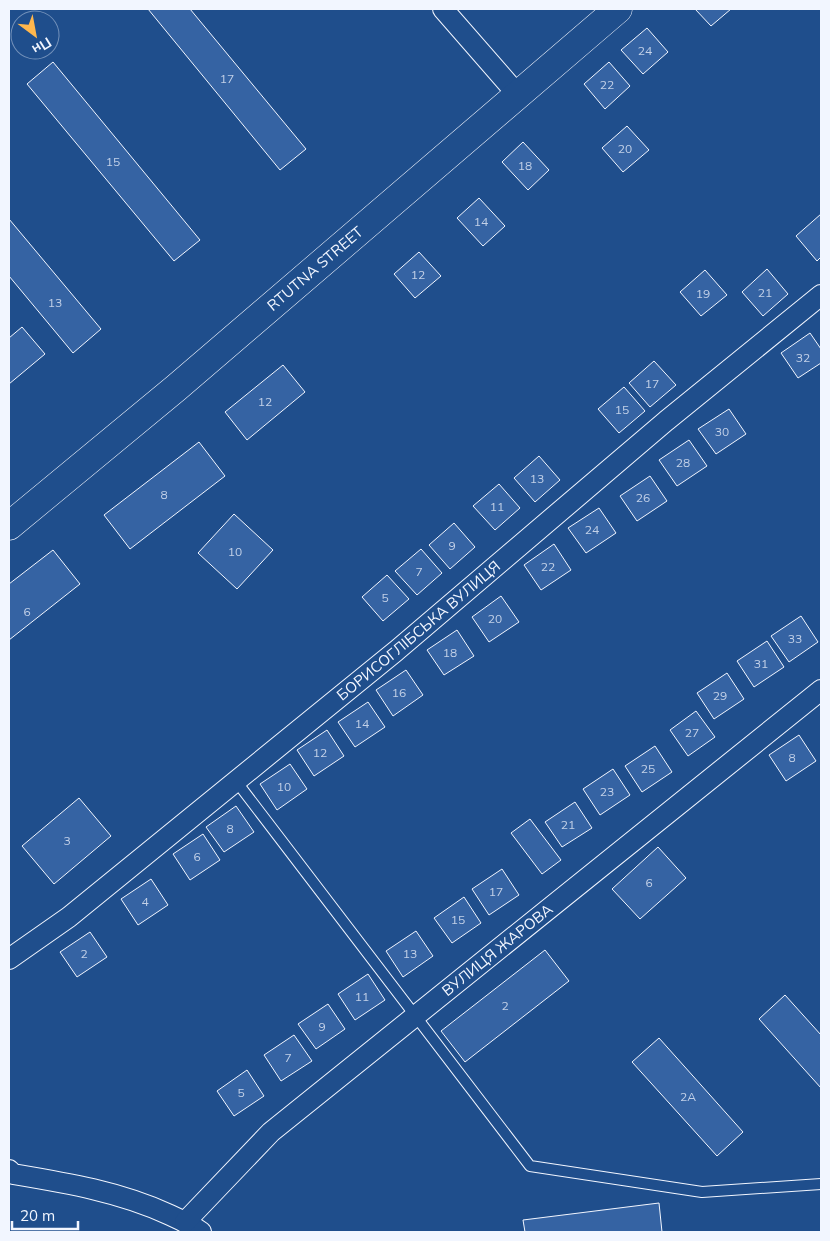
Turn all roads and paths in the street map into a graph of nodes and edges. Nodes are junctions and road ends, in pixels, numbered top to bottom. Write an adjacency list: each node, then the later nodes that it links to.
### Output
1 (443, 9): 3 (street)
2 (618, 9): 3 (main road, RTUTNA STREET)
3 (518, 94): 5 (main road, RTUTNA STREET)
4 (821, 295): 7 (street, БОРИСОГЛІБСЬКА ВУЛИЦЯ)
5 (9, 526)
6 (821, 690): 9 (street, ВУЛИЦЯ ЖАРОВА)
7 (236, 781): 8 (street, БОРИСОГЛІБСЬКА ВУЛИЦЯ); 9 (lane)
8 (9, 959)
9 (415, 1016): 11 (lane); 12 (street, ВУЛИЦЯ ЖАРОВА)
10 (9, 1170): 12 (street)
11 (821, 1184)
12 (197, 1230)

